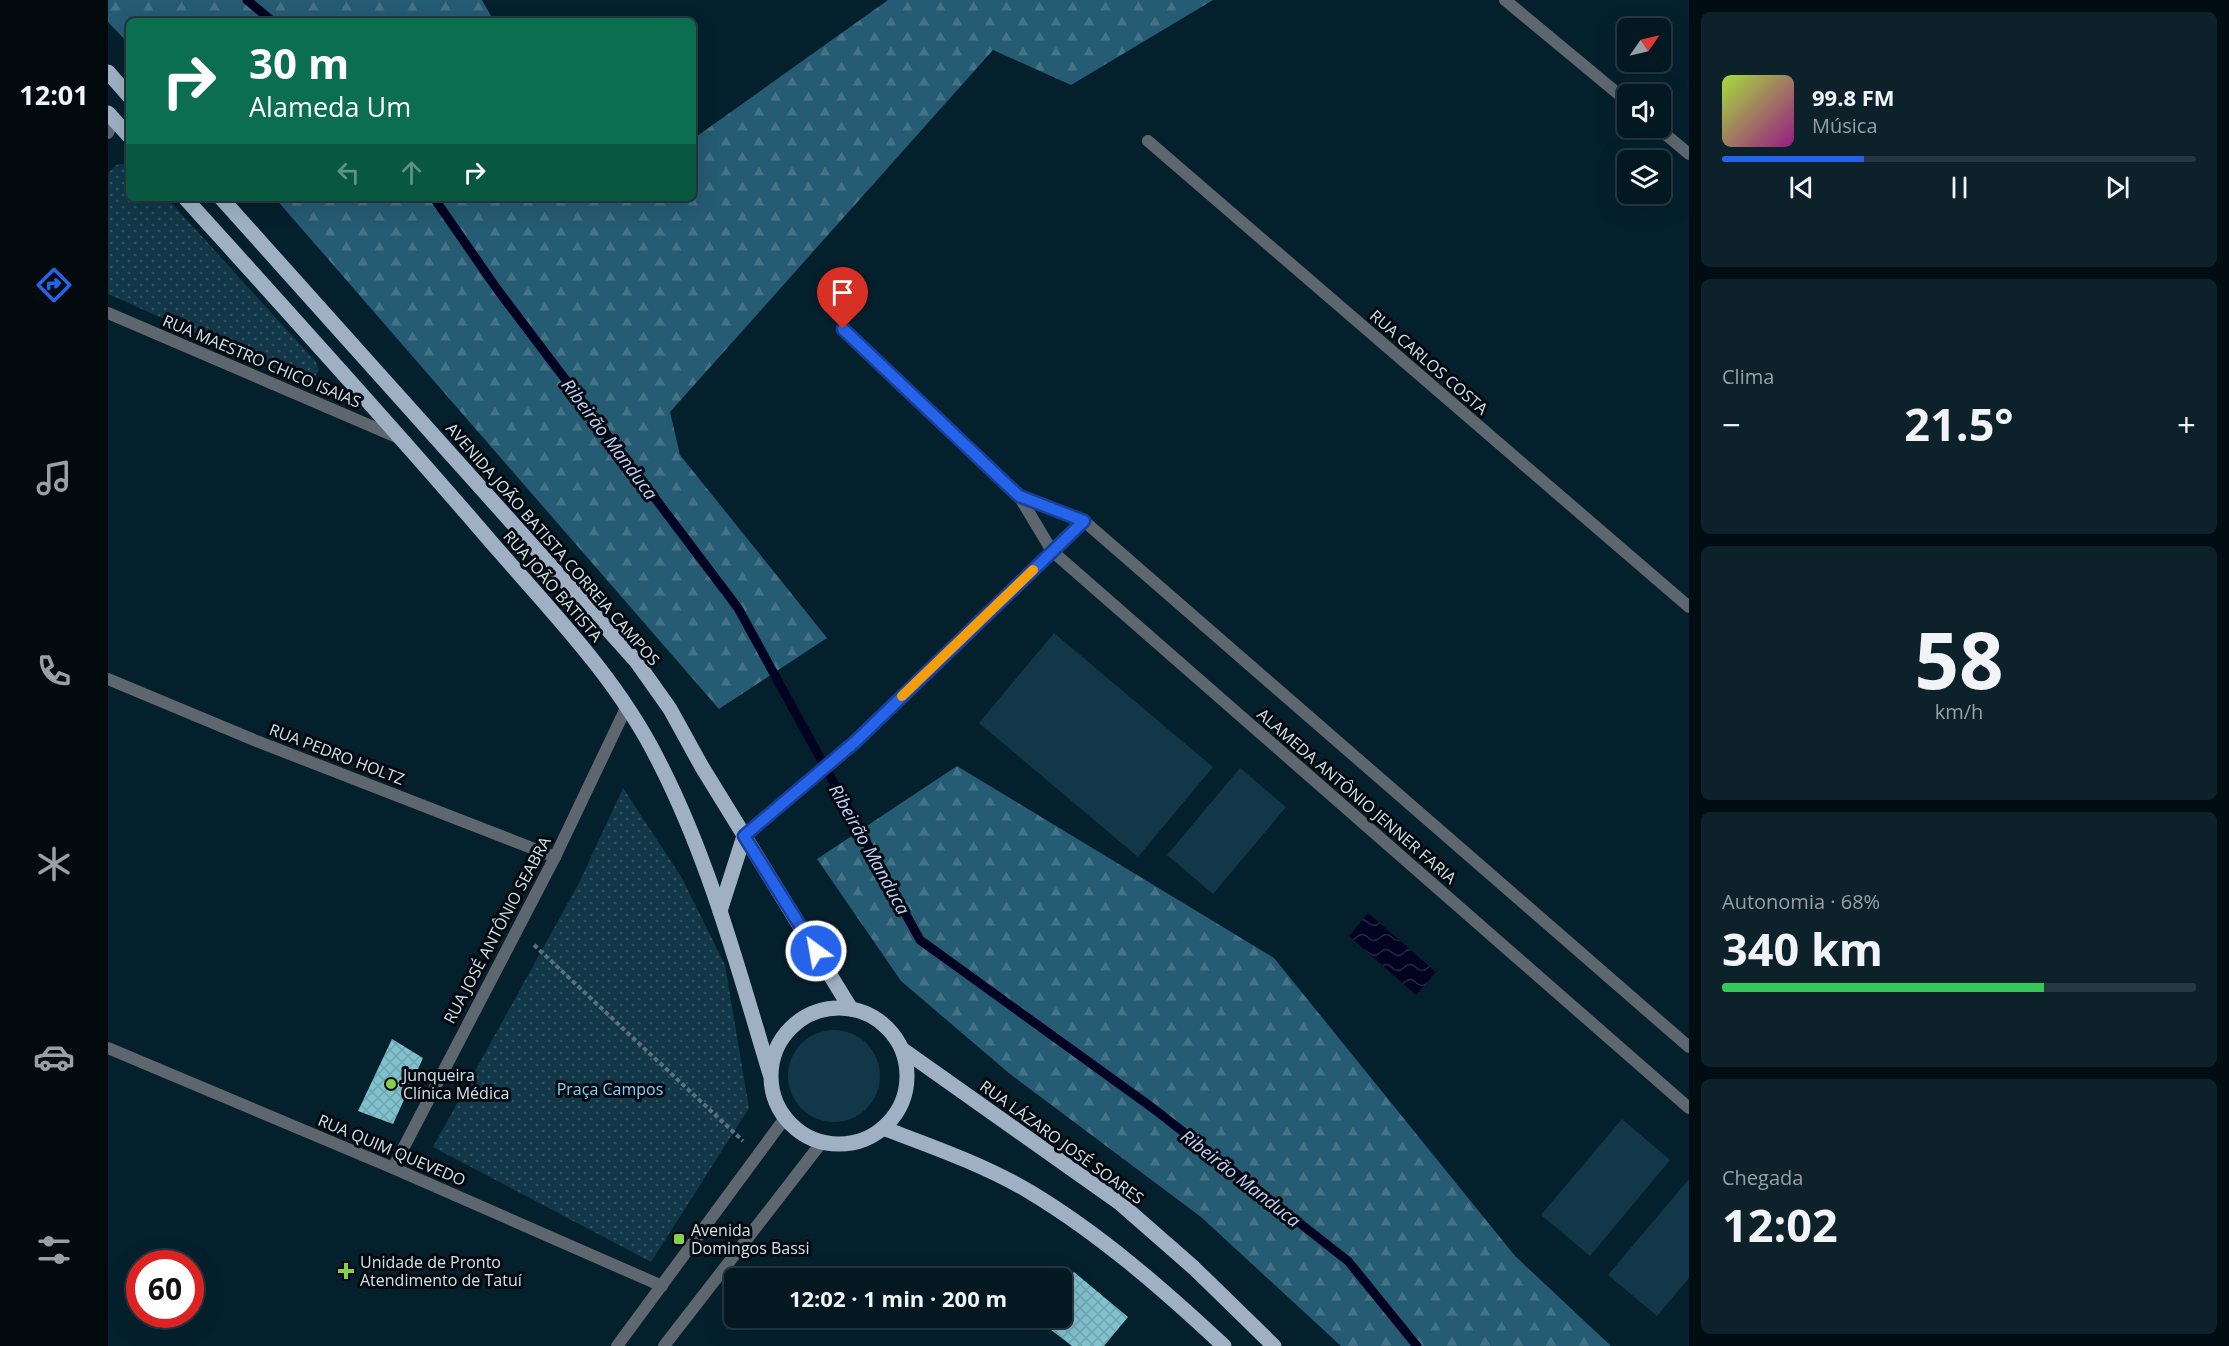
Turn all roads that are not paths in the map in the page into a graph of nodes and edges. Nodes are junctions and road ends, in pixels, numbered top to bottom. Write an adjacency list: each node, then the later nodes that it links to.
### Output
1 (1505, 0): 4 (street)
2 (108, 72): 3 (main road)
3 (126, 93)
4 (1617, 93)
5 (110, 122): 6 (main road)
6 (126, 134)
7 (1670, 138): 9 (street)
8 (1148, 141): 18 (street, RUA CARLOS COSTA)
9 (1689, 154)
10 (188, 201): 14 (main road, RUA JOÃO BATISTA)
11 (224, 201): 21 (main road, AVENIDA JOÃO BATISTA CORREIA CAMPOS)
12 (108, 313): 14 (street, RUA MAESTRO CHICO ISAIAS)
13 (843, 329): 15 (street, ALAMEDA ANTÔNIO JENNER FARIA)
14 (403, 439): 20 (main road, RUA JOÃO BATISTA)
15 (1019, 496): 16 (street, ALAMEDA ANTÔNIO JENNER FARIA); 17 (street, ALAMEDA ANTÔNIO JENNER FARIA)
16 (1084, 521): 17 (street); 25 (street, ALAMEDA ANTÔNIO JENNER FARIA)
17 (1052, 551): 21 (street); 29 (street, ALAMEDA ANTÔNIO JENNER FARIA)
18 (1689, 607)
19 (108, 679): 22 (street, RUA PEDRO HOLTZ)
20 (627, 706): 22 (street, RUA JOSÉ ANTÔNIO SEABRA); 23 (main road, RUA JOÃO BATISTA)
21 (744, 836): 23 (main road); 24 (main road, AVENIDA JOÃO BATISTA CORREIA CAMPOS)
22 (555, 857): 33 (street, RUA JOSÉ ANTÔNIO SEABRA)
23 (720, 911): 28 (main road, RUA JOÃO BATISTA)
24 (851, 1009): 27 (main road); 28 (main road)
25 (1689, 1047)
26 (108, 1048): 33 (street, RUA QUIM QUEVEDO)
27 (902, 1049): 31 (main road); 38 (main road, RUA LÁZARO JOSÉ SOARES)
28 (770, 1074): 30 (main road)
29 (1689, 1108)
30 (785, 1118): 32 (main road); 34 (street)
31 (883, 1128): 32 (main road); 37 (main road)
32 (822, 1143): 36 (street)
33 (393, 1168): 34 (street, RUA QUIM QUEVEDO)
34 (662, 1286): 35 (street)
35 (617, 1346)
36 (664, 1346)
37 (1224, 1346)
38 (1274, 1346)

